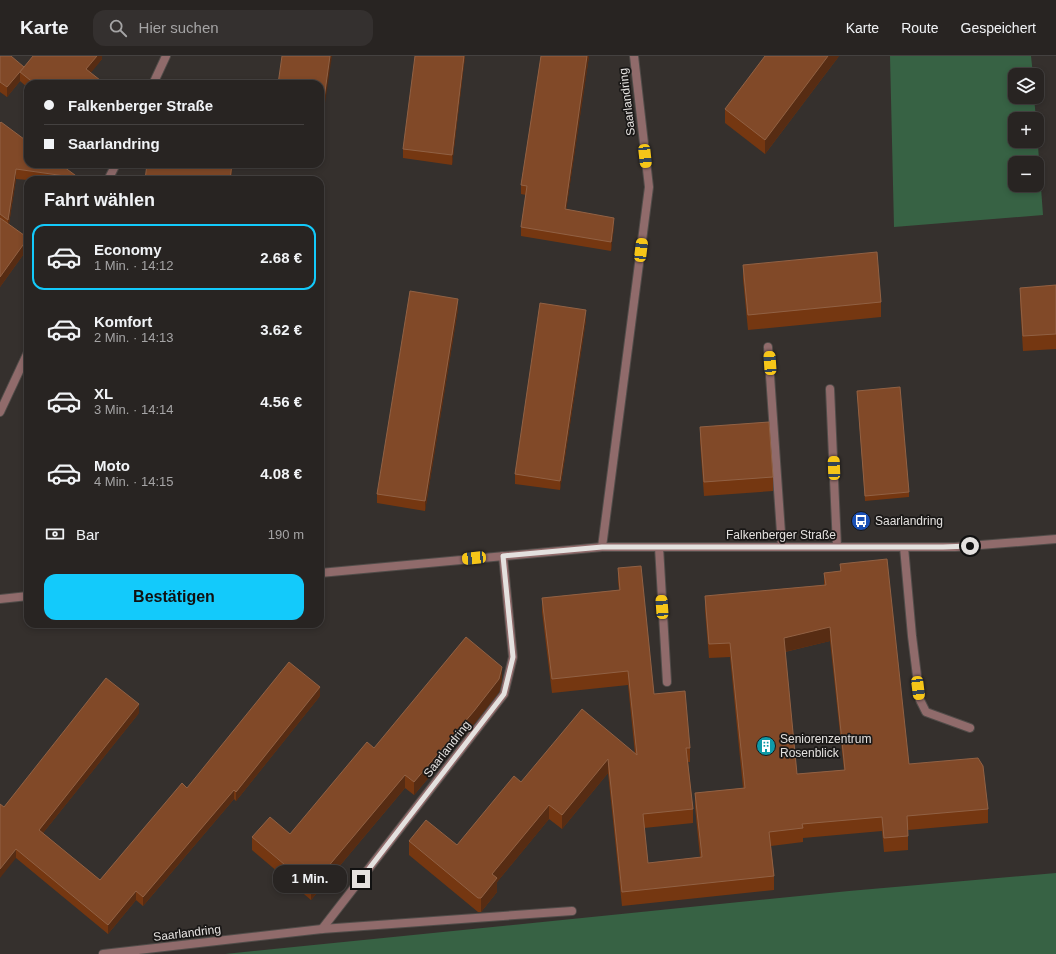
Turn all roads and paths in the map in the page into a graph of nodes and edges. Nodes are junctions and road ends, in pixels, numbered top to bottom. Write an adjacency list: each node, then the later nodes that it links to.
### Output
1 (166, 56): 3 (street)
2 (634, 56): 9 (street, Saarlandring)
3 (155, 80)
4 (768, 347): 11 (street)
5 (24, 361): 7 (street)
6 (830, 389): 12 (street)
7 (0, 412)
8 (1056, 539): 13 (street, Falkenberger Straße)
9 (602, 547): 10 (street, Falkenberger Straße); 14 (street)
10 (659, 547): 11 (street, Falkenberger Straße); 18 (street)
11 (782, 547): 12 (street, Falkenberger Straße)
12 (837, 547): 13 (street, Falkenberger Straße)
13 (904, 547): 19 (street)
14 (503, 556): 15 (street); 21 (street, Saarlandring)
15 (324, 573)
16 (24, 596): 17 (street)
17 (0, 599)
18 (667, 682)
19 (970, 728)
20 (572, 911): 21 (street, Saarlandring)
21 (322, 929): 22 (street, Saarlandring)
22 (103, 954)

